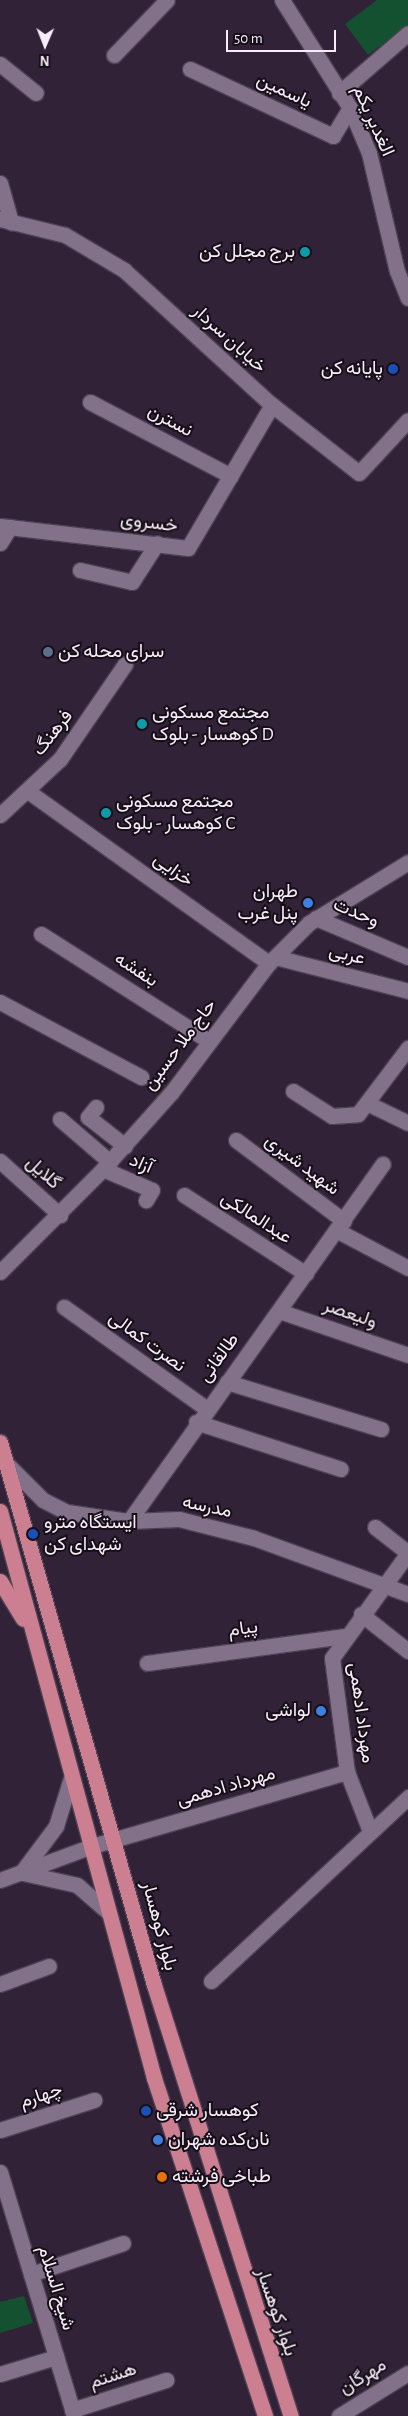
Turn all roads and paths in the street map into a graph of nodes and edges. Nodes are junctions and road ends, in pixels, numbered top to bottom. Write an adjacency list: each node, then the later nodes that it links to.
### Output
1 (167, 0): 4 (street)
2 (285, 1): 7 (street, الغدیر یکم)
3 (408, 33): 7 (street)
4 (114, 55)
5 (0, 64): 8 (street)
6 (190, 70): 9 (street, یاسمین)
7 (339, 92): 9 (street, الغدیر یکم)
8 (36, 93)
9 (350, 108): 12 (street, الغدیر یکم)
10 (0, 182): 11 (street)
11 (6, 221): 14 (street, خیابان سردار)
12 (408, 298)
13 (90, 402): 16 (street, نسترن)
14 (272, 405): 15 (street, خیابان سردار); 16 (street, خسروی)
15 (408, 420)
16 (231, 476): 19 (street, خسروی)
17 (5, 526): 18 (street); 19 (street, خسروی)
18 (0, 543)
19 (157, 544): 20 (street)
20 (80, 570)
21 (126, 664): 22 (street, فرهنگ)
22 (29, 792): 23 (street, فرهنگ); 28 (street, خزایی)
23 (0, 815)
24 (408, 862): 25 (street, حاج ملا حسین)
25 (316, 918): 27 (street, وحدت); 28 (street, حاج ملا حسین)
26 (42, 934): 31 (street, بنفشه)
27 (408, 957)
28 (272, 960): 29 (street, عربی); 31 (street, حاج ملا حسین)
29 (408, 991)
30 (0, 1002): 33 (street)
31 (209, 1041): 40 (street, حاج ملا حسین)
32 (408, 1048): 35 (street)
33 (140, 1077)
34 (293, 1092): 35 (street)
35 (369, 1104): 38 (street)
36 (96, 1107): 40 (street)
37 (60, 1119): 43 (street)
38 (408, 1122)
39 (236, 1140): 47 (street, شهید شیری)
40 (125, 1146): 43 (street, حاج ملا حسین)
41 (0, 1161): 46 (street, گلایل)
42 (383, 1164): 47 (street)
43 (107, 1166): 45 (street, آزاد); 46 (street, حاج ملا حسین)
44 (184, 1195): 50 (street, عبدالمالکی)
45 (146, 1200)
46 (60, 1215): 49 (street, حاج ملا حسین)
47 (341, 1226): 48 (street, شهید شیری); 50 (street, طالقانی)
48 (408, 1268)
49 (0, 1272)
50 (306, 1274): 52 (street, طالقانی)
51 (64, 1307): 55 (street, نصرت کمالی)
52 (279, 1311): 53 (street, ولیعصر); 54 (street, طالقانی)
53 (408, 1355)
54 (227, 1382): 55 (street, طالقانی); 57 (street)
55 (207, 1409): 56 (street, طالقانی)
56 (196, 1422): 60 (street); 62 (street, طالقانی)
57 (381, 1429)
58 (0, 1442): 59 (main road, بلوار کوهسار)
59 (6, 1463): 62 (street, مدرسه); 64 (main road, بلوار کوهسار)
60 (341, 1469)
61 (0, 1511): 65 (main road)
62 (129, 1521): 68 (street, مدرسه)
63 (375, 1528): 66 (street)
64 (28, 1533): 65 (main road); 79 (main road, بلوار کوهسار)
65 (3, 1536): 72 (main road)
66 (408, 1553): 68 (street, مهرداد ادهمی)
67 (0, 1581): 72 (main road)
68 (385, 1584): 69 (street, مدرسه); 70 (street, مهرداد ادهمی)
69 (408, 1594)
70 (361, 1614): 71 (street, مهرداد ادهمی); 73 (street)
71 (345, 1636): 74 (street, پیام); 75 (street, مهرداد ادهمی)
72 (33, 1637): 76 (main road)
73 (408, 1651)
74 (147, 1662)
75 (348, 1772): 78 (street, مهرداد ادهمی); 79 (street, مهرداد ادهمى)
76 (72, 1778): 80 (main road); 81 (street)
77 (408, 1797): 78 (street)
78 (370, 1831): 85 (street)
79 (116, 1840): 80 (street, مهرداد ادهمى); 99 (main road, بلوار کوهسار)
80 (92, 1846): 81 (street, مهرداد ادهمى); 83 (main road)
81 (21, 1873): 82 (street, مهرداد ادهمى); 83 (street)
82 (0, 1880)
83 (108, 1912): 98 (main road)
84 (49, 1966): 86 (street)
85 (211, 1982)
86 (0, 1984)
87 (94, 2100): 88 (street, چهارم)
88 (0, 2130)
89 (0, 2172): 90 (street, شیخ السلام)
90 (6, 2215): 92 (street, شیخ السلام)
91 (123, 2243): 92 (street)
92 (31, 2274): 93 (street, شیخ السلام)
93 (56, 2357): 95 (street); 97 (street, شیخ السلام)
94 (408, 2373): 100 (street, مهرگان)
95 (0, 2374)
96 (166, 2380): 97 (street, هشتم)
97 (73, 2413)
98 (265, 2416)
99 (291, 2416)
100 (339, 2416)

